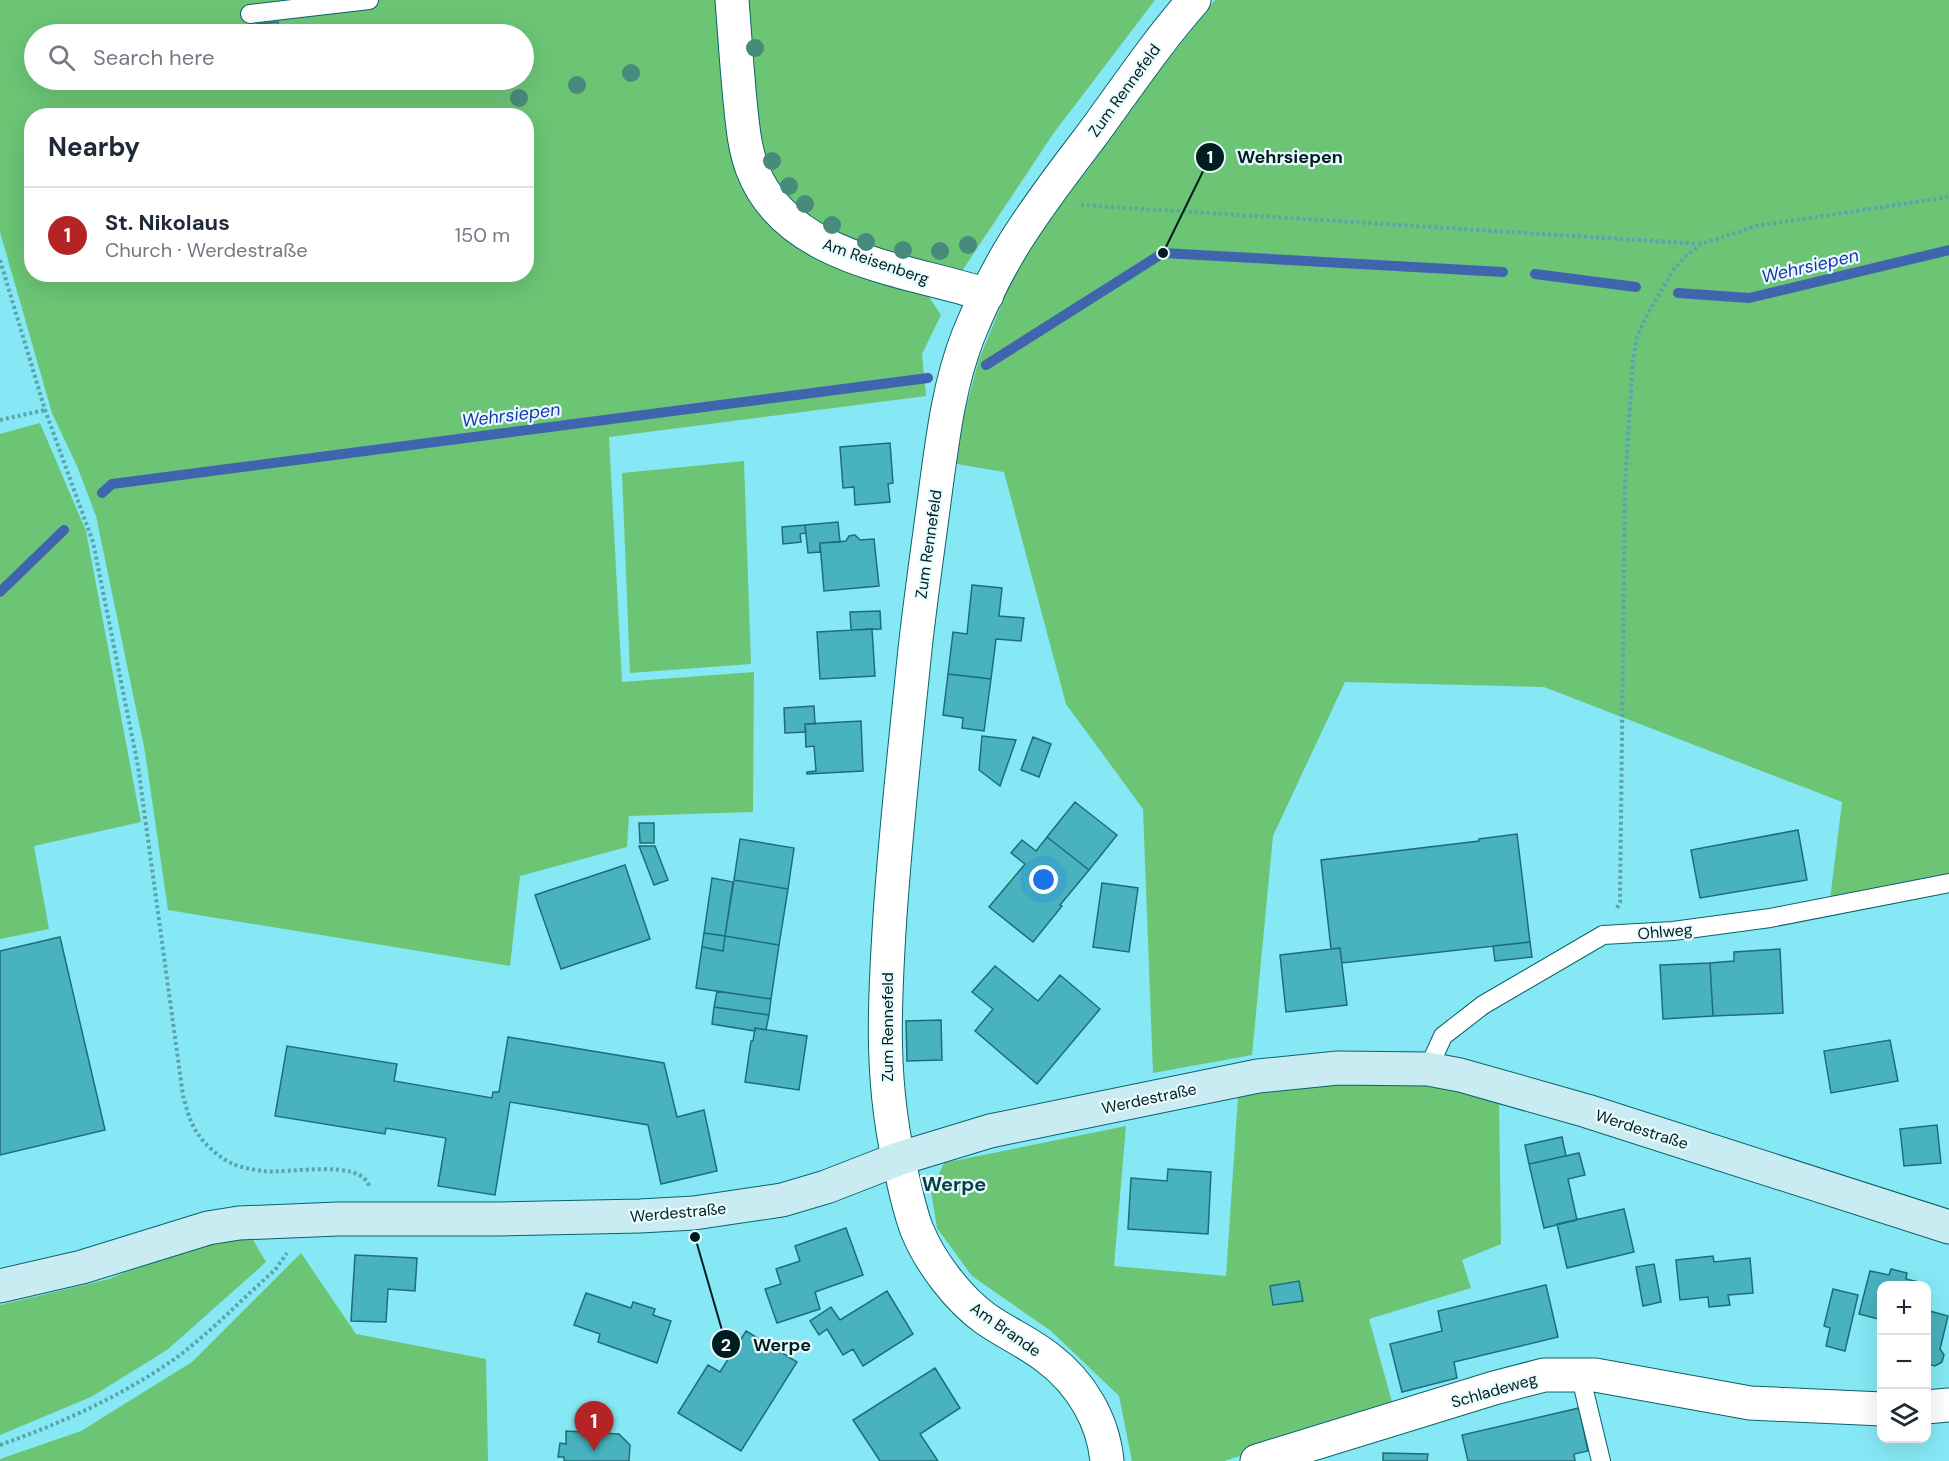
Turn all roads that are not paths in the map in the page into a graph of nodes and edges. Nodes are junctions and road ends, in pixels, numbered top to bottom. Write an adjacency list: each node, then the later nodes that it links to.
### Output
1 (369, 0): 4 (lane)
2 (732, 0): 5 (street, Am Reisenberg)
3 (1194, 0): 5 (street, Zum Rennefeld)
4 (250, 14)
5 (987, 295): 8 (street, Zum Rennefeld)
6 (1949, 883): 7 (lane, Ohlweg)
7 (1428, 1069): 8 (main road, Werdestraße); 9 (main road, Werdestraße)
8 (898, 1159): 10 (main road, Werdestraße); 15 (street, Am Brande)
9 (1949, 1227)
10 (0, 1286)
11 (1580, 1374): 14 (street, Schladeweg); 16 (street, Schladeweg); 17 (lane)
12 (1949, 1405): 13 (street)
13 (1931, 1407)
14 (1877, 1409)
15 (1107, 1461)
16 (1257, 1461)
17 (1601, 1461)

